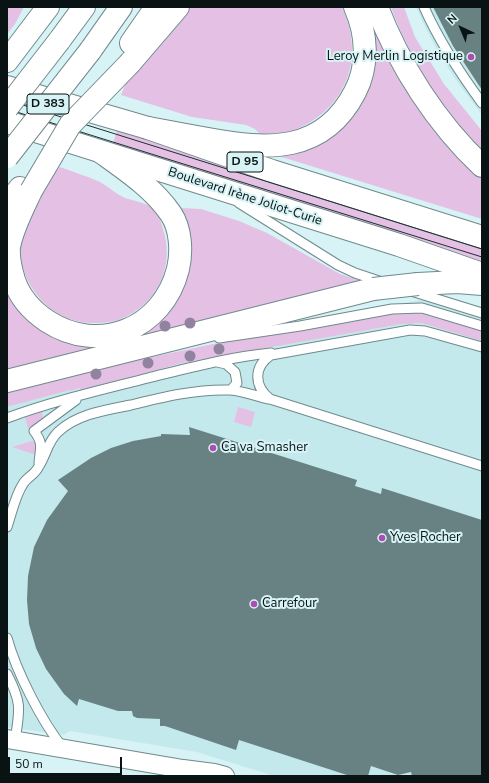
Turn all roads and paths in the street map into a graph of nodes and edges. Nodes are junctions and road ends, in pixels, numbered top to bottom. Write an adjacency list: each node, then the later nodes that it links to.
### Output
1 (32, 7): 10 (main road)
2 (48, 7): 10 (main road)
3 (84, 7): 16 (main road, D 383, bridge)
4 (121, 7): 20 (main road, D 383, bridge)
5 (156, 7): 13 (main road)
6 (178, 7): 13 (main road)
7 (355, 7): 18 (main road)
8 (377, 7): 21 (main road)
9 (424, 7): 15 (lane)
10 (24, 30): 11 (main road); 12 (main road)
11 (7, 50)
12 (7, 60)
13 (125, 62): 23 (main road, bridge)
14 (7, 87): 18 (main road, D 95)
15 (482, 103)
16 (7, 108)
17 (7, 122): 19 (main road, Boulevard Irène Joliot-Curie / D 95)
18 (148, 128): 25 (main road, D 95)
19 (101, 152): 22 (main road, Boulevard Irène Joliot-Curie / D 95); 23 (main road)
20 (7, 157)
21 (482, 166)
22 (213, 187): 26 (main road, Boulevard Irène Joliot-Curie / D 95); 28 (lane)
23 (26, 190): 24 (main road)
24 (7, 204)
25 (482, 237)
26 (482, 274)
27 (482, 284): 30 (main road, bridge)
28 (482, 313)
29 (482, 326): 30 (lane)
30 (180, 338): 34 (main road)
31 (482, 347): 32 (lane)
32 (280, 353): 33 (lane); 37 (lane)
33 (216, 362): 35 (lane); 36 (lane)
34 (7, 381)
35 (231, 390): 37 (lane); 40 (lane)
36 (86, 394): 38 (lane); 40 (lane)
37 (270, 399): 39 (lane)
38 (7, 418)
39 (482, 466)
40 (38, 468): 41 (lane)
41 (7, 526)
42 (7, 638): 45 (lane)
43 (7, 674): 44 (lane)
44 (11, 740): 45 (street)
45 (64, 749): 46 (street)
46 (225, 776)

